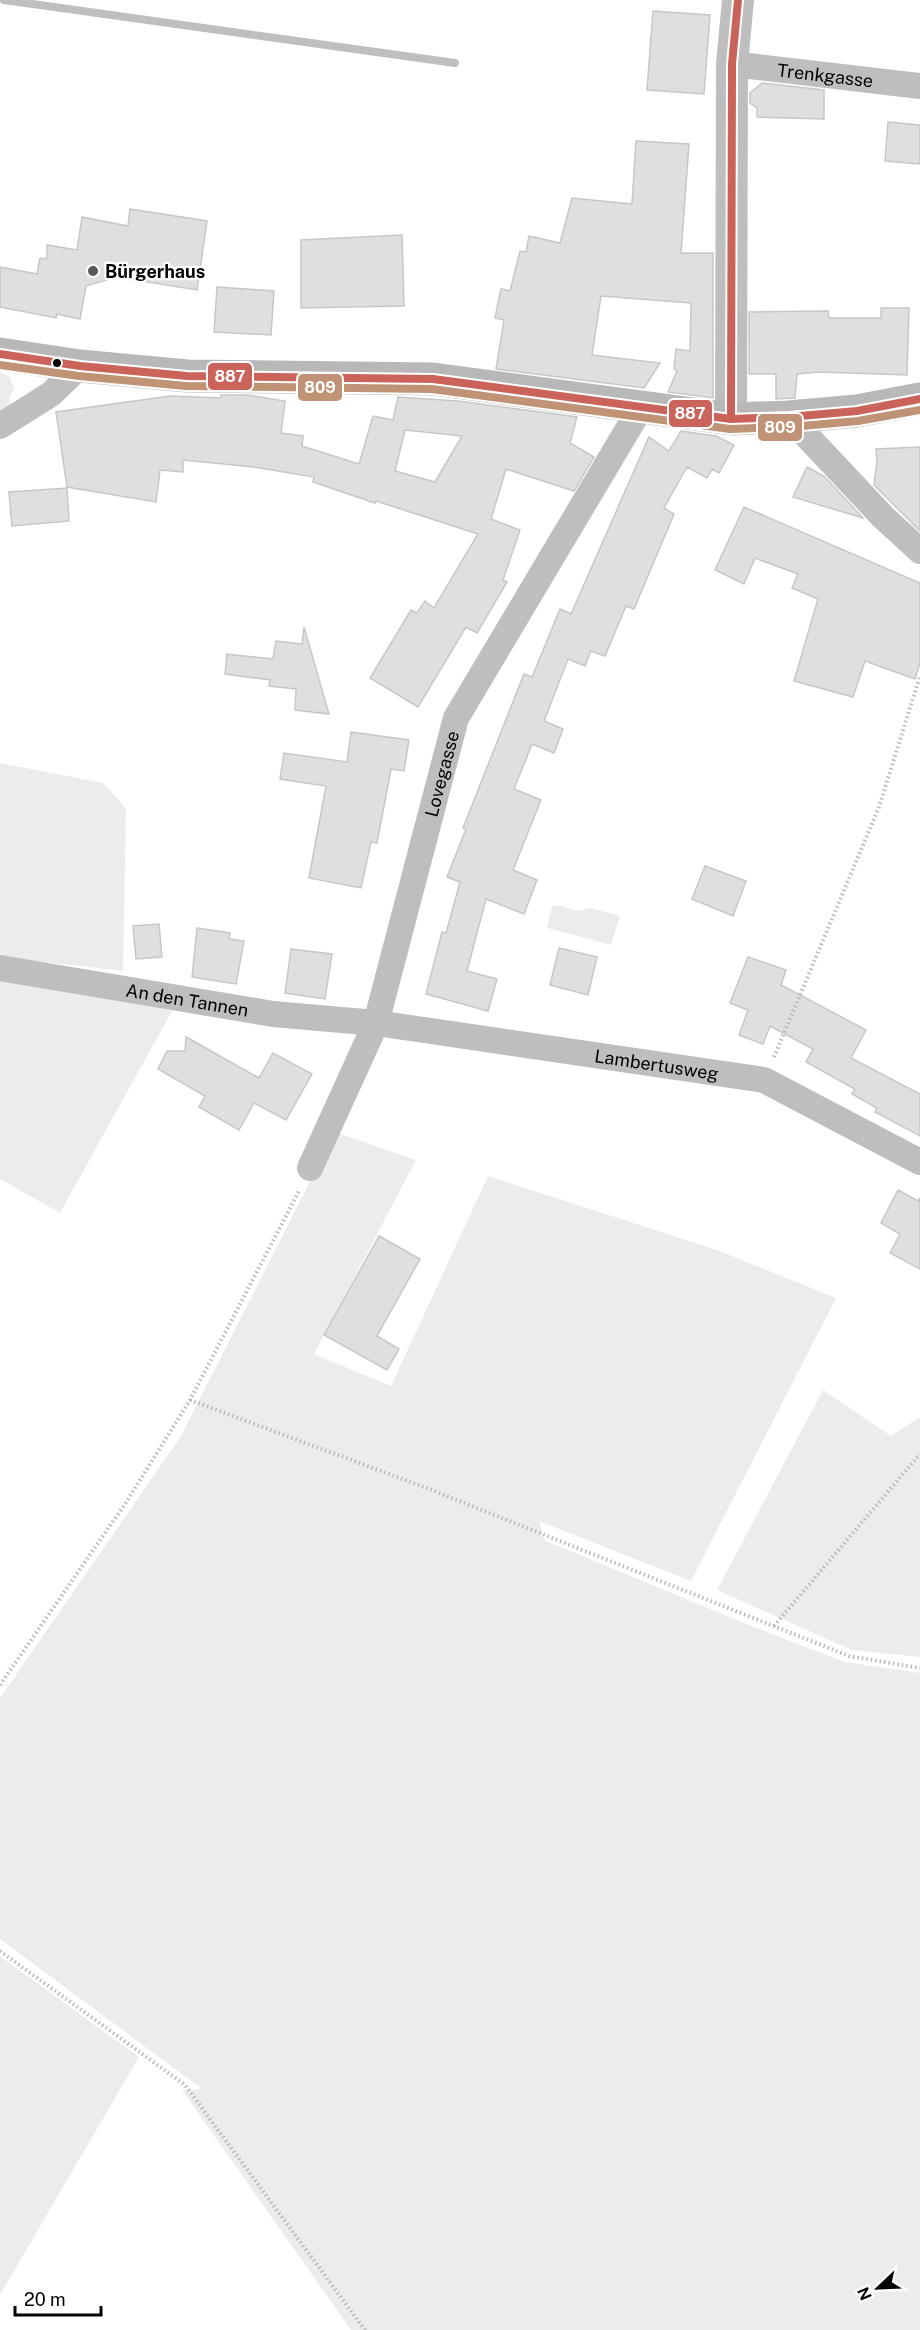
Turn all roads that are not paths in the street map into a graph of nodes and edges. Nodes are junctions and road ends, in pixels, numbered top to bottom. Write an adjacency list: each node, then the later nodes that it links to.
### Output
1 (738, 0): 2 (street)
2 (732, 64): 3 (street, Trenkgasse); 9 (street)
3 (920, 86)
4 (0, 354): 5 (main road)
5 (80, 366): 7 (main road); 10 (street)
6 (920, 399): 8 (main road)
7 (640, 409): 9 (main road); 13 (street, Lovegasse)
8 (789, 417): 9 (main road); 11 (street)
9 (731, 419)
10 (0, 426)
11 (920, 551)
12 (0, 968): 13 (street, An den Tannen)
13 (376, 1023): 14 (street, Lambertusweg); 15 (street, Lovegasse)
14 (920, 1162)
15 (310, 1168)

